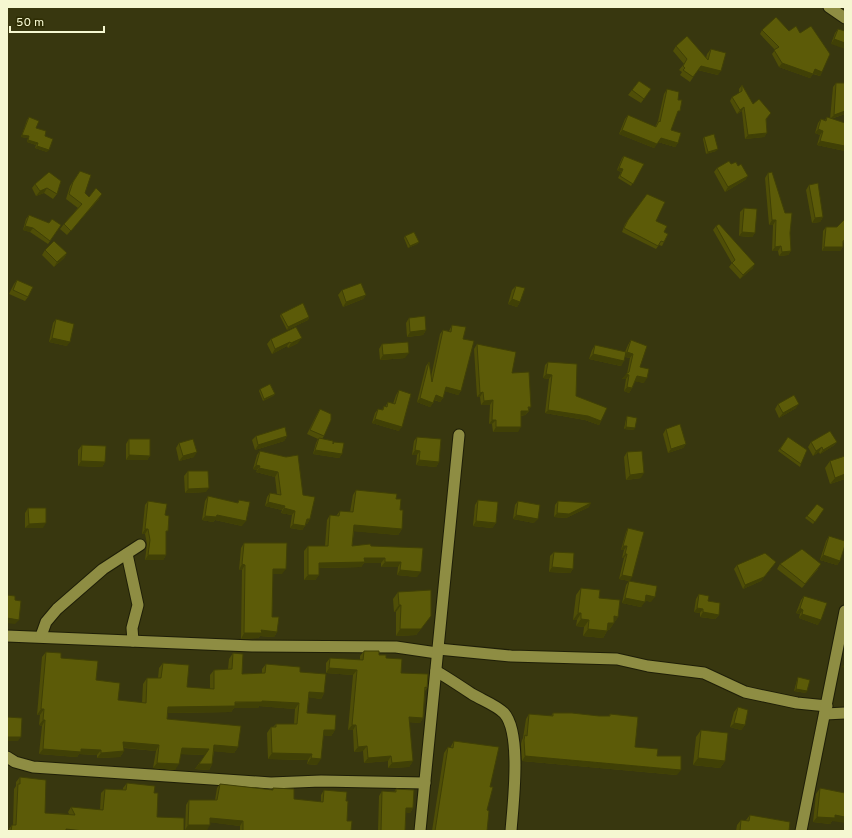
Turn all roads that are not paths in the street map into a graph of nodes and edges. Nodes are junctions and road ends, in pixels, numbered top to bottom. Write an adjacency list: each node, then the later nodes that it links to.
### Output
1 (829, 7): 2 (street)
2 (845, 18)
3 (459, 435): 10 (street)
4 (140, 545): 5 (street)
5 (127, 554): 8 (street); 9 (street)
6 (845, 611): 12 (street)
7 (7, 636): 8 (street)
8 (41, 636): 9 (street)
9 (133, 641): 10 (street)
10 (438, 651): 11 (street); 12 (street)
11 (436, 671): 15 (street); 17 (street)
12 (826, 710): 13 (street); 18 (street)
13 (845, 713)
14 (7, 757): 15 (street)
15 (424, 783): 16 (street)
16 (420, 831)
17 (511, 831)
18 (801, 831)

